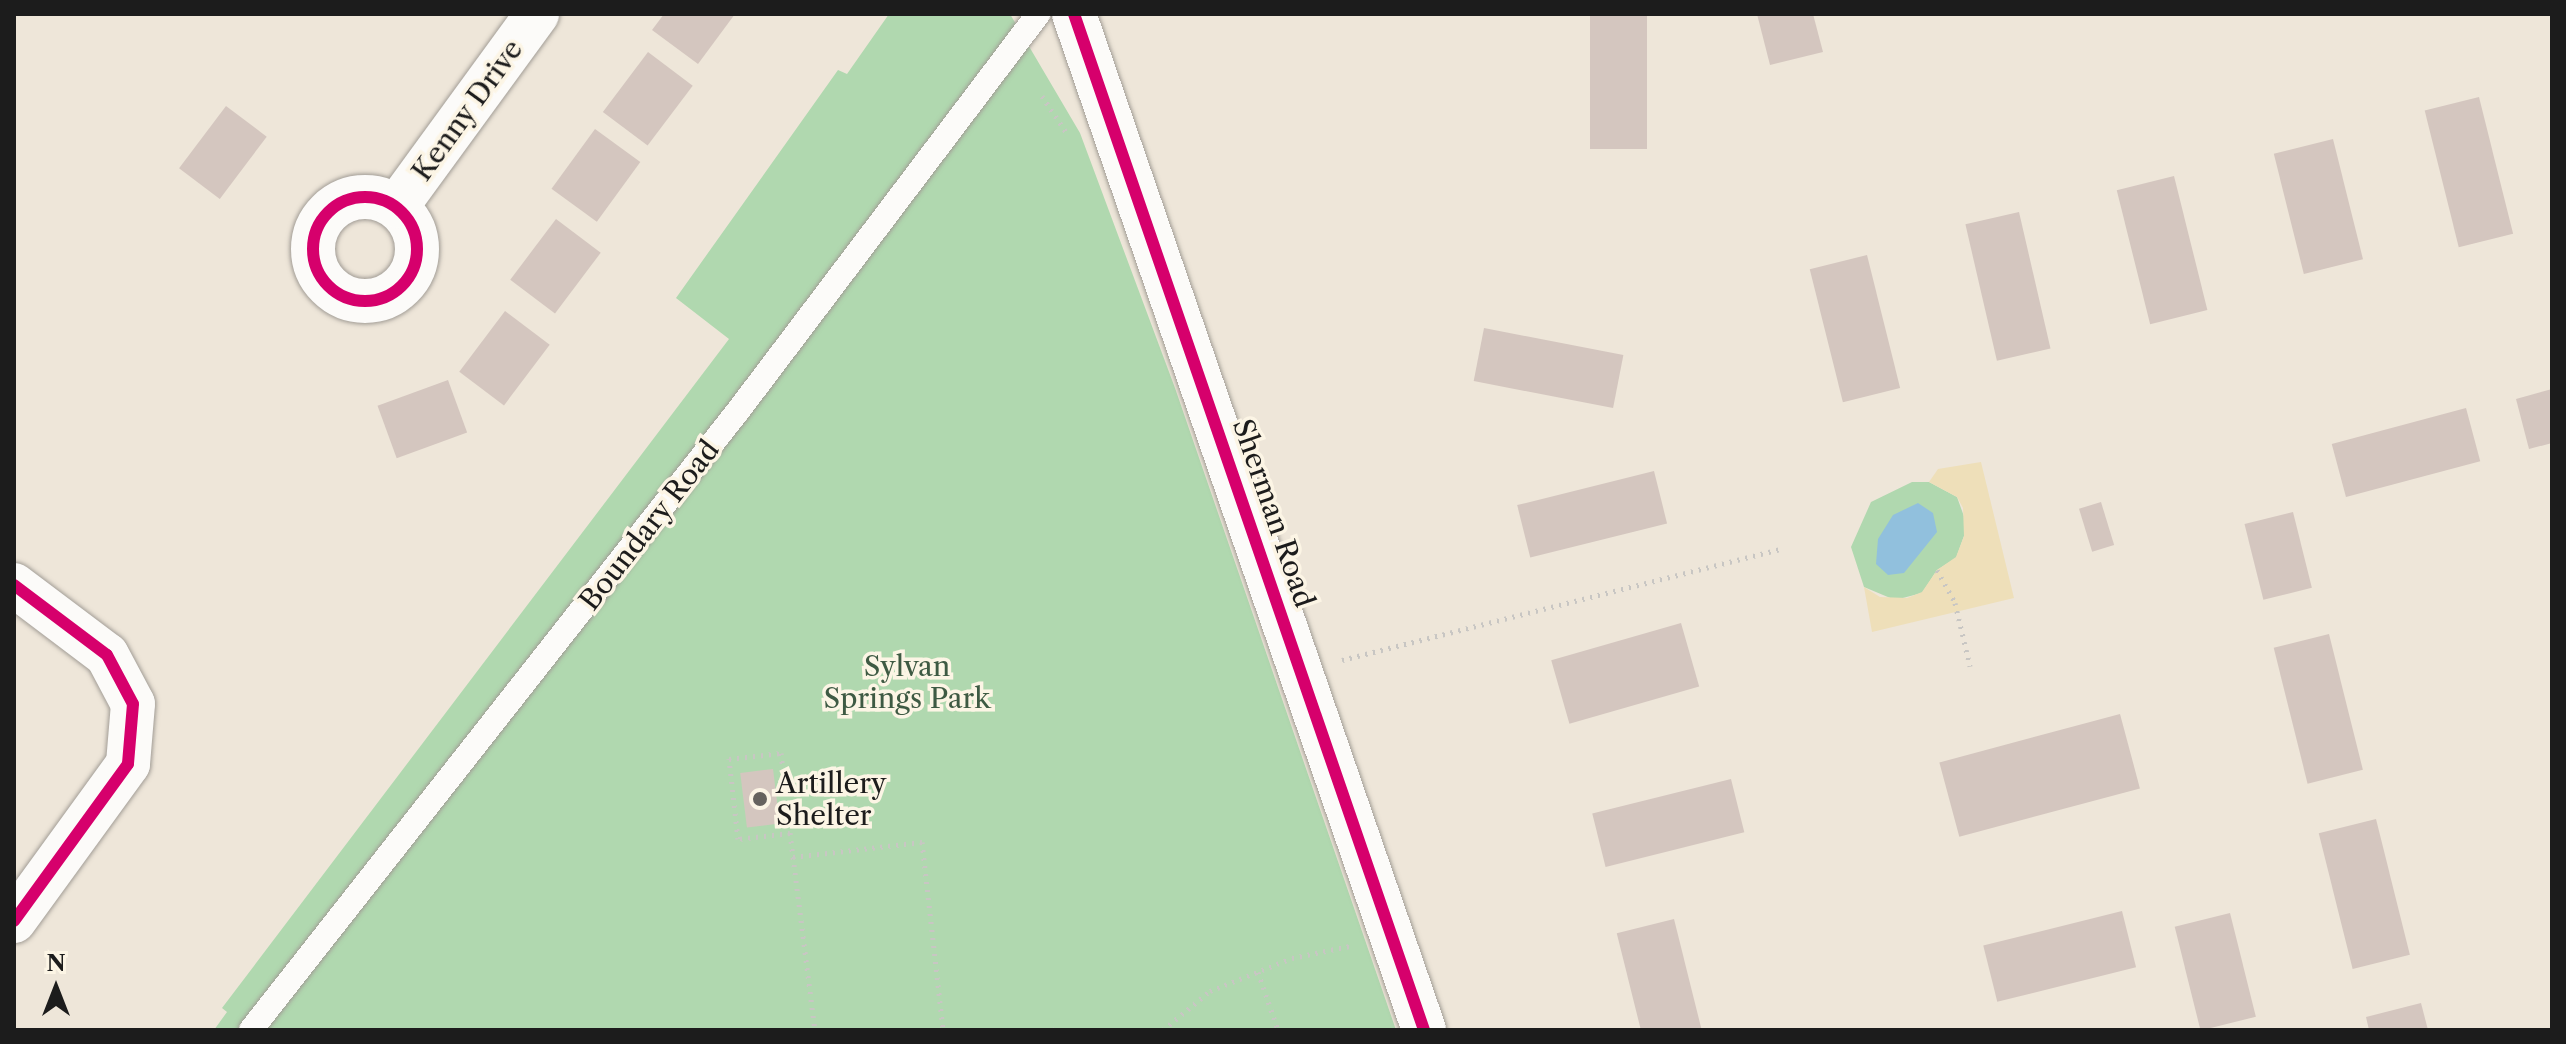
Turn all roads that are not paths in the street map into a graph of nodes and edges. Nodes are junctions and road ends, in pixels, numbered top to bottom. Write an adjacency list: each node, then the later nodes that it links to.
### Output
1 (537, 14): 4 (street, Kenny Drive)
2 (1038, 14): 7 (lane, Boundary Road)
3 (1074, 14): 8 (street, Sherman Road)
4 (397, 206)
5 (14, 585): 6 (street)
6 (14, 921)
7 (251, 1030)
8 (1424, 1030)

